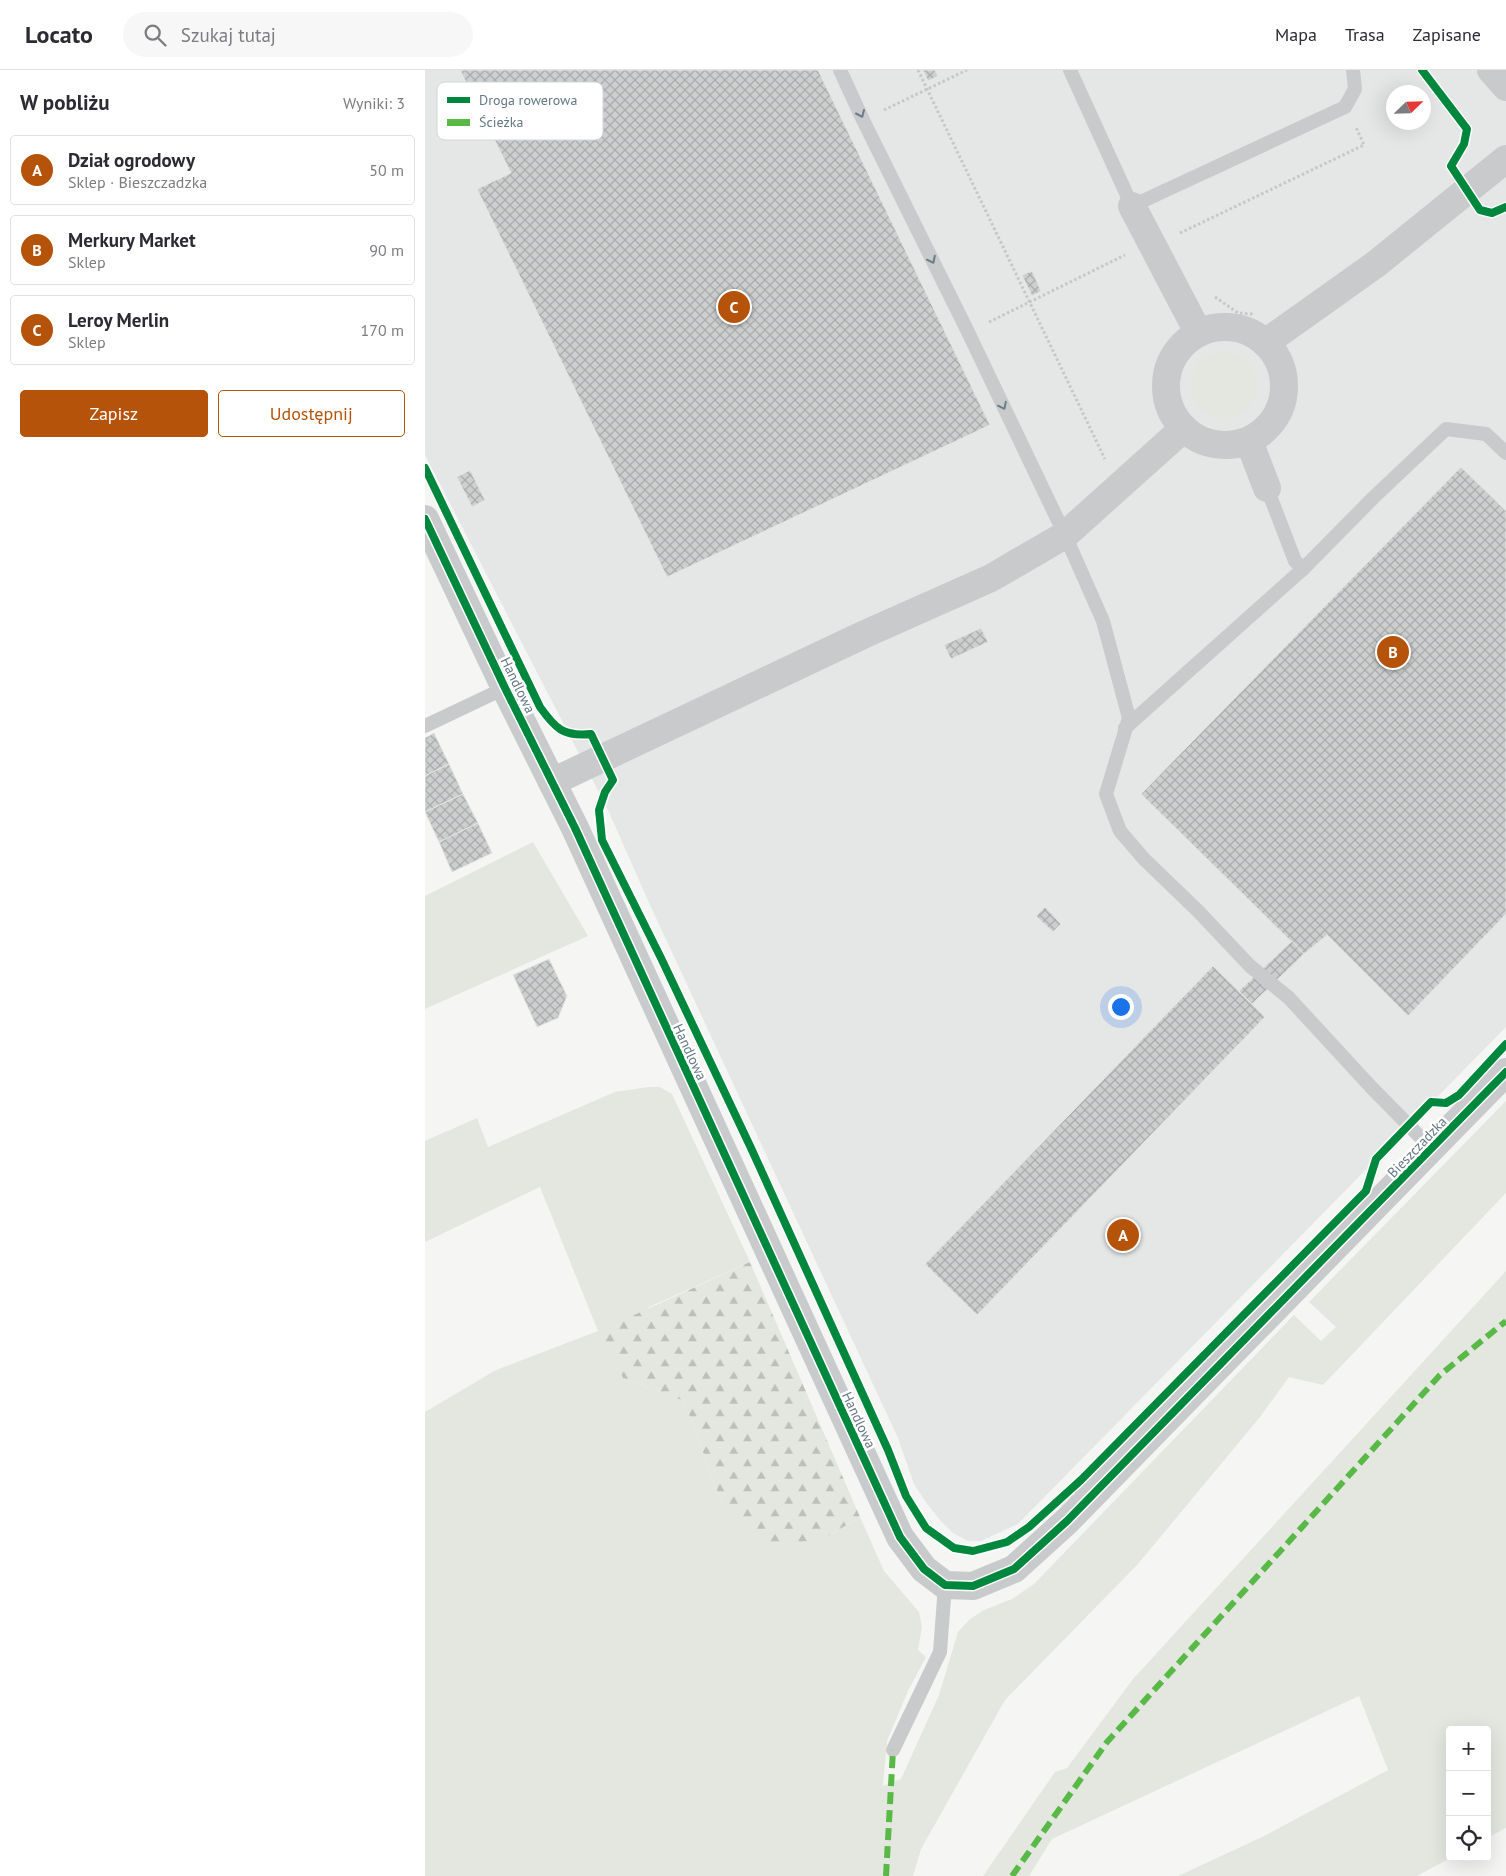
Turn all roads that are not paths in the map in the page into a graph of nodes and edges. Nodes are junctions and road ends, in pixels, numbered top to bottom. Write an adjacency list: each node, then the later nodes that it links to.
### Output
1 (841, 70): 15 (lane, one-way to 15)
2 (1070, 70): 7 (lane)
3 (1353, 70): 7 (lane)
4 (1491, 70): 5 (street)
5 (1506, 87)
6 (1506, 159): 9 (street)
7 (1132, 206): 8 (street)
8 (1198, 332): 9 (street); 10 (street)
9 (1265, 343): 11 (street)
10 (1183, 429): 11 (street); 15 (street)
11 (1249, 441): 13 (street)
12 (1506, 453): 16 (lane)
13 (1267, 488): 16 (lane)
14 (425, 519): 17 (street, Handlowa)
15 (1065, 535): 19 (lane); 20 (street)
16 (1303, 569): 19 (lane)
17 (505, 688): 18 (lane); 20 (street, Handlowa)
18 (425, 726)
19 (1125, 729): 22 (lane)
20 (552, 782): 23 (street, Handlowa)
21 (1506, 1072): 22 (street, Bieszczadzka)
22 (1432, 1149): 23 (street, Bieszczadzka)
23 (945, 1585): 24 (lane)
24 (893, 1750)

